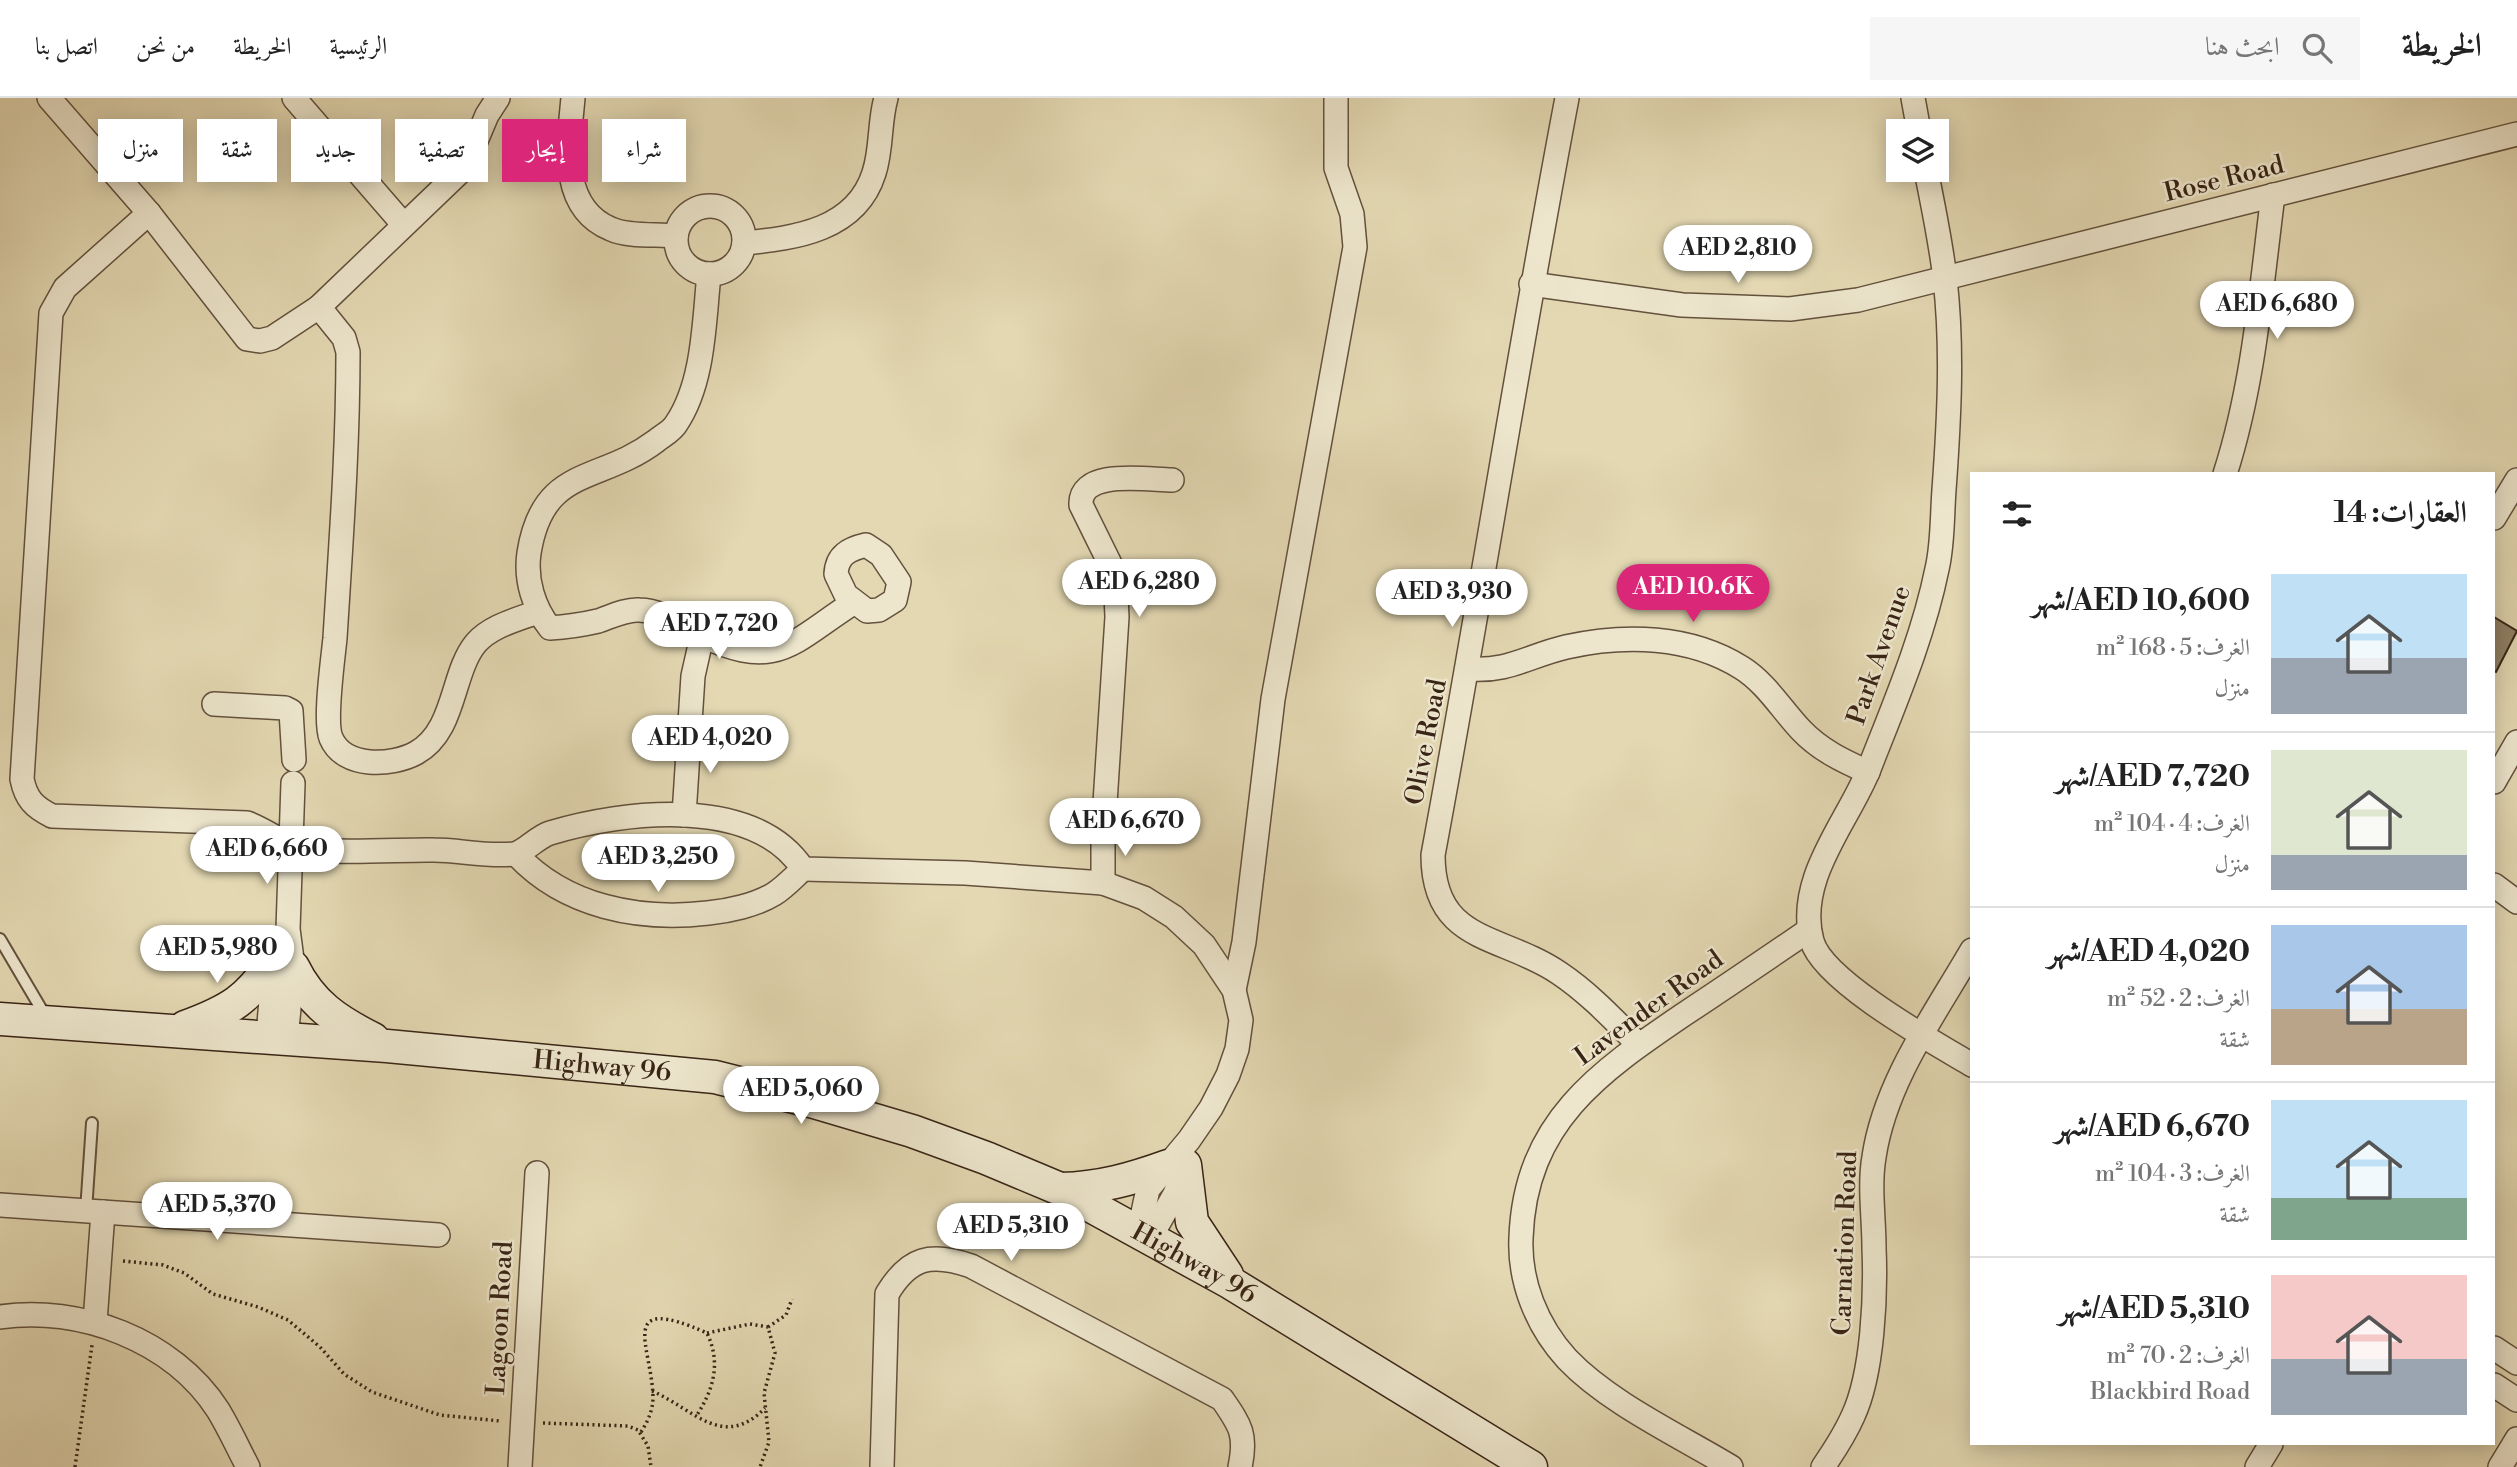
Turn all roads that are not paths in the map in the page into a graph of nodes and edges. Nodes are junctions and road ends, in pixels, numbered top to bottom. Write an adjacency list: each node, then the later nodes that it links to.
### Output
1 (49, 98): 13 (street)
2 (293, 98): 14 (street)
3 (498, 98): 14 (street)
4 (573, 98): 15 (street)
5 (886, 98): 16 (street)
6 (1336, 98): 44 (street)
7 (1567, 98): 19 (street, Olive Road)
8 (1913, 98): 9 (street)
9 (1917, 119)
10 (2517, 134): 12 (street, Rose Road)
11 (1928, 182): 18 (street, Park Avenue)
12 (2273, 195): 18 (street, Rose Road); 21 (street)
13 (149, 213): 20 (street); 34 (street)
14 (403, 224): 20 (street)
15 (676, 236): 16 (street); 17 (street)
16 (744, 243): 17 (street)
17 (709, 274): 26 (street)
18 (1945, 279): 19 (street, Rose Road); 31 (street, Park Avenue)
19 (1531, 284): 28 (street, Olive Road)
20 (319, 307): 26 (street)
21 (2226, 472)
22 (1172, 480): 37 (street)
23 (2517, 480): 24 (street)
24 (2495, 516)
25 (853, 603): 27 (street)
26 (537, 612): 27 (street)
27 (702, 636): 33 (street)
28 (1468, 669): 31 (street); 50 (street, Olive Road)
29 (214, 704): 34 (street)
30 (2517, 742): 32 (street)
31 (1868, 772): 40 (street, Park Avenue)
32 (2495, 780)
33 (684, 816): 35 (street); 36 (street)
34 (291, 845): 35 (street); 43 (street)
35 (516, 854): 36 (street)
36 (803, 869): 37 (street)
37 (1103, 883): 44 (street)
38 (2495, 886): 39 (street)
39 (2517, 902)
40 (1809, 930): 48 (street); 50 (street, Lavender Road)
41 (0, 939): 46 (lane)
42 (1970, 953): 48 (street, Carnation Road)
43 (284, 962): 47 (street); 49 (street); 51 (street)
44 (1234, 990): 54 (street)
45 (0, 1019): 46 (street, Highway 96)
46 (50, 1022): 47 (street, Highway 96)
47 (175, 1030): 49 (street, Highway 96)
48 (1922, 1036): 52 (street); 76 (street, Carnation Road)
49 (277, 1038): 51 (street, Highway 96)
50 (1639, 1045): 75 (street, Lavender Road)
51 (387, 1046): 56 (street, Highway 96)
52 (1970, 1064)
53 (92, 1123): 58 (lane)
54 (1181, 1157): 56 (street); 60 (street); 61 (street)
55 (537, 1173): 71 (street, Lagoon Road)
56 (1060, 1189): 60 (street, Highway 96)
57 (0, 1205): 58 (street)
58 (95, 1212): 59 (street); 63 (street)
59 (438, 1235)
60 (1144, 1235): 61 (street, Highway 96)
61 (1231, 1283): 74 (street, Highway 96)
62 (0, 1317): 63 (street)
63 (95, 1322): 70 (street)
64 (2495, 1349): 65 (street)
65 (2517, 1363)
66 (2495, 1386): 67 (street)
67 (2517, 1400)
68 (2517, 1439): 78 (street)
69 (2270, 1445): 77 (street)
70 (248, 1467)
71 (520, 1467)
72 (882, 1467): 73 (street)
73 (1240, 1467)
74 (1531, 1467)
75 (1731, 1467)
76 (1823, 1467)
77 (2258, 1467)
78 (2500, 1467)

